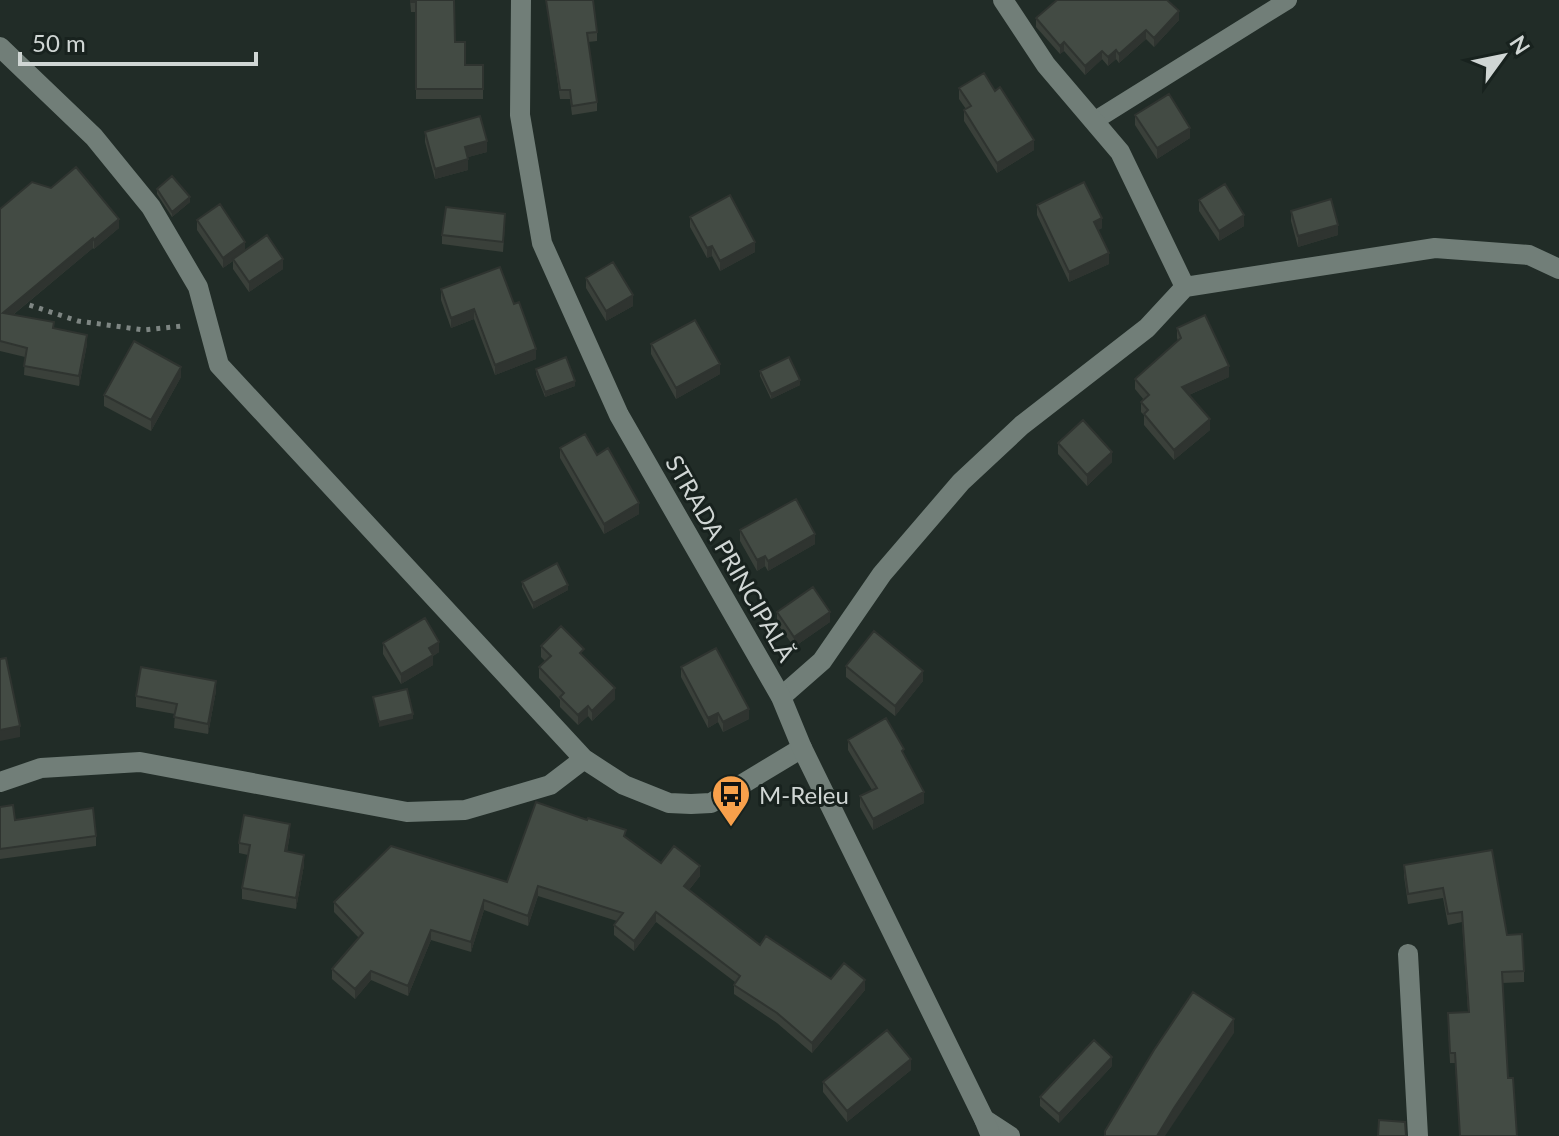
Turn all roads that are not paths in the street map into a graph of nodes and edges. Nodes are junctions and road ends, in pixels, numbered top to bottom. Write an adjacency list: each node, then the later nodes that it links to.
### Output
1 (521, 0): 8 (street, STRADA PRINCIPALĂ)
2 (1003, 0): 5 (street)
3 (1288, 0): 5 (lane)
4 (0, 47): 10 (street)
5 (1094, 121): 7 (street)
6 (1559, 269): 7 (street)
7 (1185, 287): 8 (street)
8 (781, 697): 9 (street, STRADA PRINCIPALĂ)
9 (802, 748): 10 (street); 13 (street, STRADA PRINCIPALĂ)
10 (584, 759): 11 (street)
11 (0, 782)
12 (1408, 954): 15 (street)
13 (988, 1127): 14 (street, STRADA PRINCIPALĂ)
14 (1010, 1136)
15 (1418, 1136)

